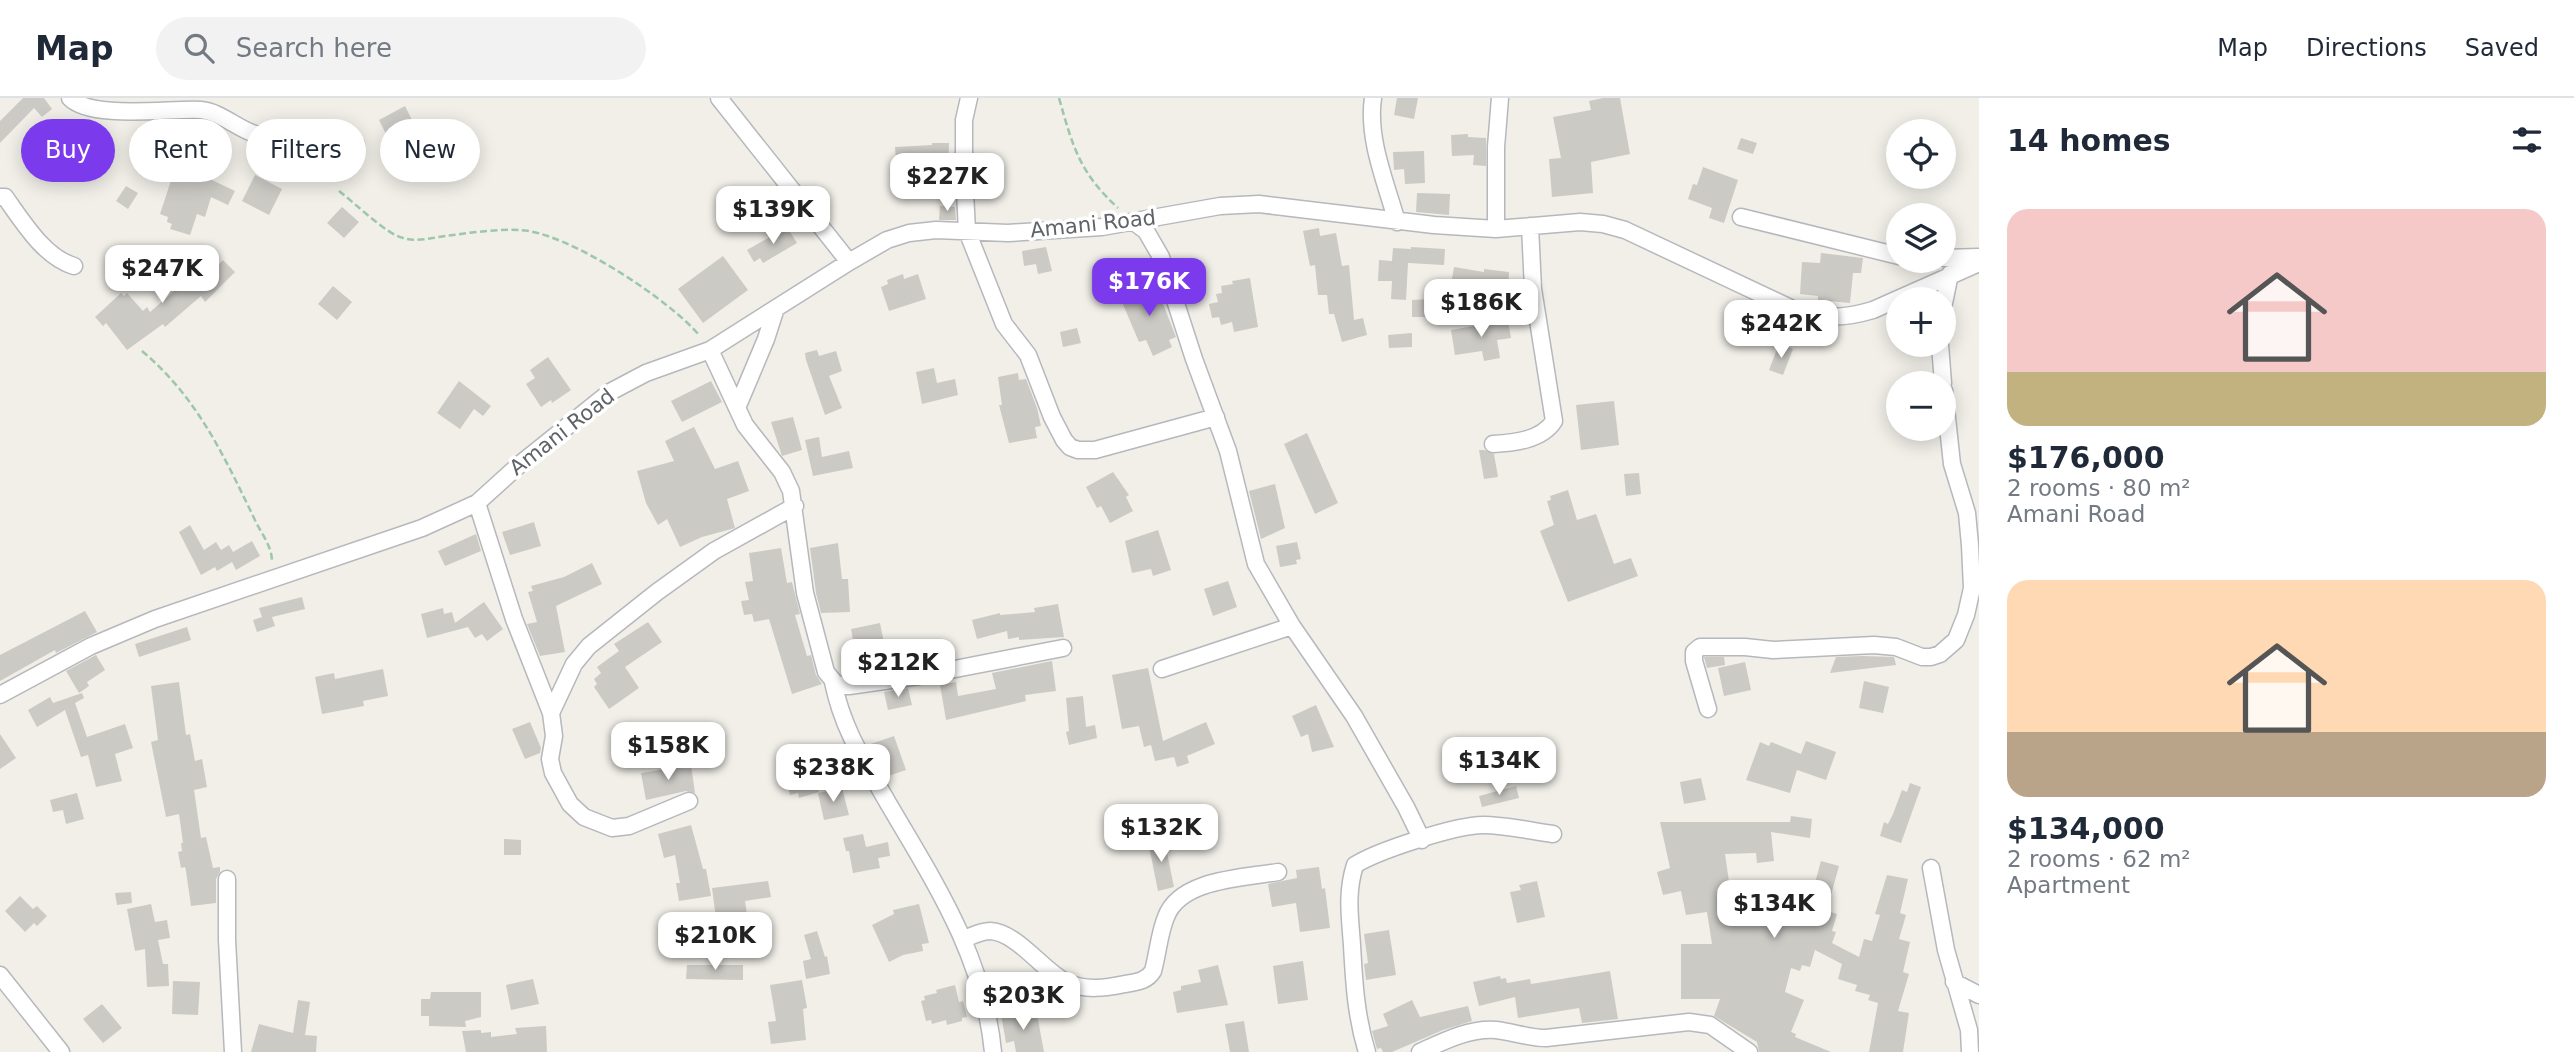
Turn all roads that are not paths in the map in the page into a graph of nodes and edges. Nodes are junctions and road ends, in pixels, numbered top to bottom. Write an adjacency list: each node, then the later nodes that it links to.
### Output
1 (70, 98): 6 (street)
2 (719, 98): 17 (street)
3 (969, 98): 13 (street)
4 (1373, 98): 10 (street)
5 (1500, 98): 12 (street)
6 (246, 129)
7 (0, 197): 19 (street)
8 (1741, 217): 14 (street)
9 (1133, 222): 10 (street, Amani Road); 13 (street, Amani Road); 25 (street)
10 (1397, 222): 12 (street, Amani Road)
11 (1530, 226): 12 (street, Amani Road); 20 (street, Amani Road); 27 (street)
12 (1496, 229)
13 (967, 231): 17 (street, Amani Road); 25 (street)
14 (1886, 253)
15 (1979, 257): 16 (street)
16 (1956, 258)
17 (849, 262): 22 (street, Amani Road)
18 (1979, 263): 20 (street, Amani Road)
19 (74, 266)
20 (1950, 274): 21 (street)
21 (1947, 287)
22 (776, 308): 23 (street, Amani Road); 24 (street)
23 (710, 350): 24 (street); 28 (street, Amani Road)
24 (737, 408): 29 (street)
25 (1216, 416): 30 (street)
26 (1950, 441): 35 (street)
27 (1493, 444)
28 (477, 503): 34 (street, Amani Road); 36 (street)
29 (795, 506): 33 (street); 36 (street)
30 (1292, 626): 32 (street); 39 (street)
31 (1063, 648): 33 (street)
32 (1162, 669)
33 (833, 682): 43 (street)
34 (0, 695)
35 (1708, 709)
36 (551, 713): 37 (street)
37 (689, 801)
38 (1553, 834): 39 (street)
39 (1422, 840): 52 (street)
40 (1931, 868): 45 (street)
41 (1278, 872): 43 (street)
42 (227, 879): 50 (street)
43 (964, 939): 51 (street)
44 (0, 975): 49 (street)
45 (1954, 982): 46 (street); 54 (street)
46 (1979, 995)
47 (1441, 1048): 48 (street); 53 (street)
48 (1741, 1050)
49 (61, 1052)
50 (233, 1052)
51 (993, 1052)
52 (1367, 1052)
53 (1420, 1052)
54 (1970, 1052)

